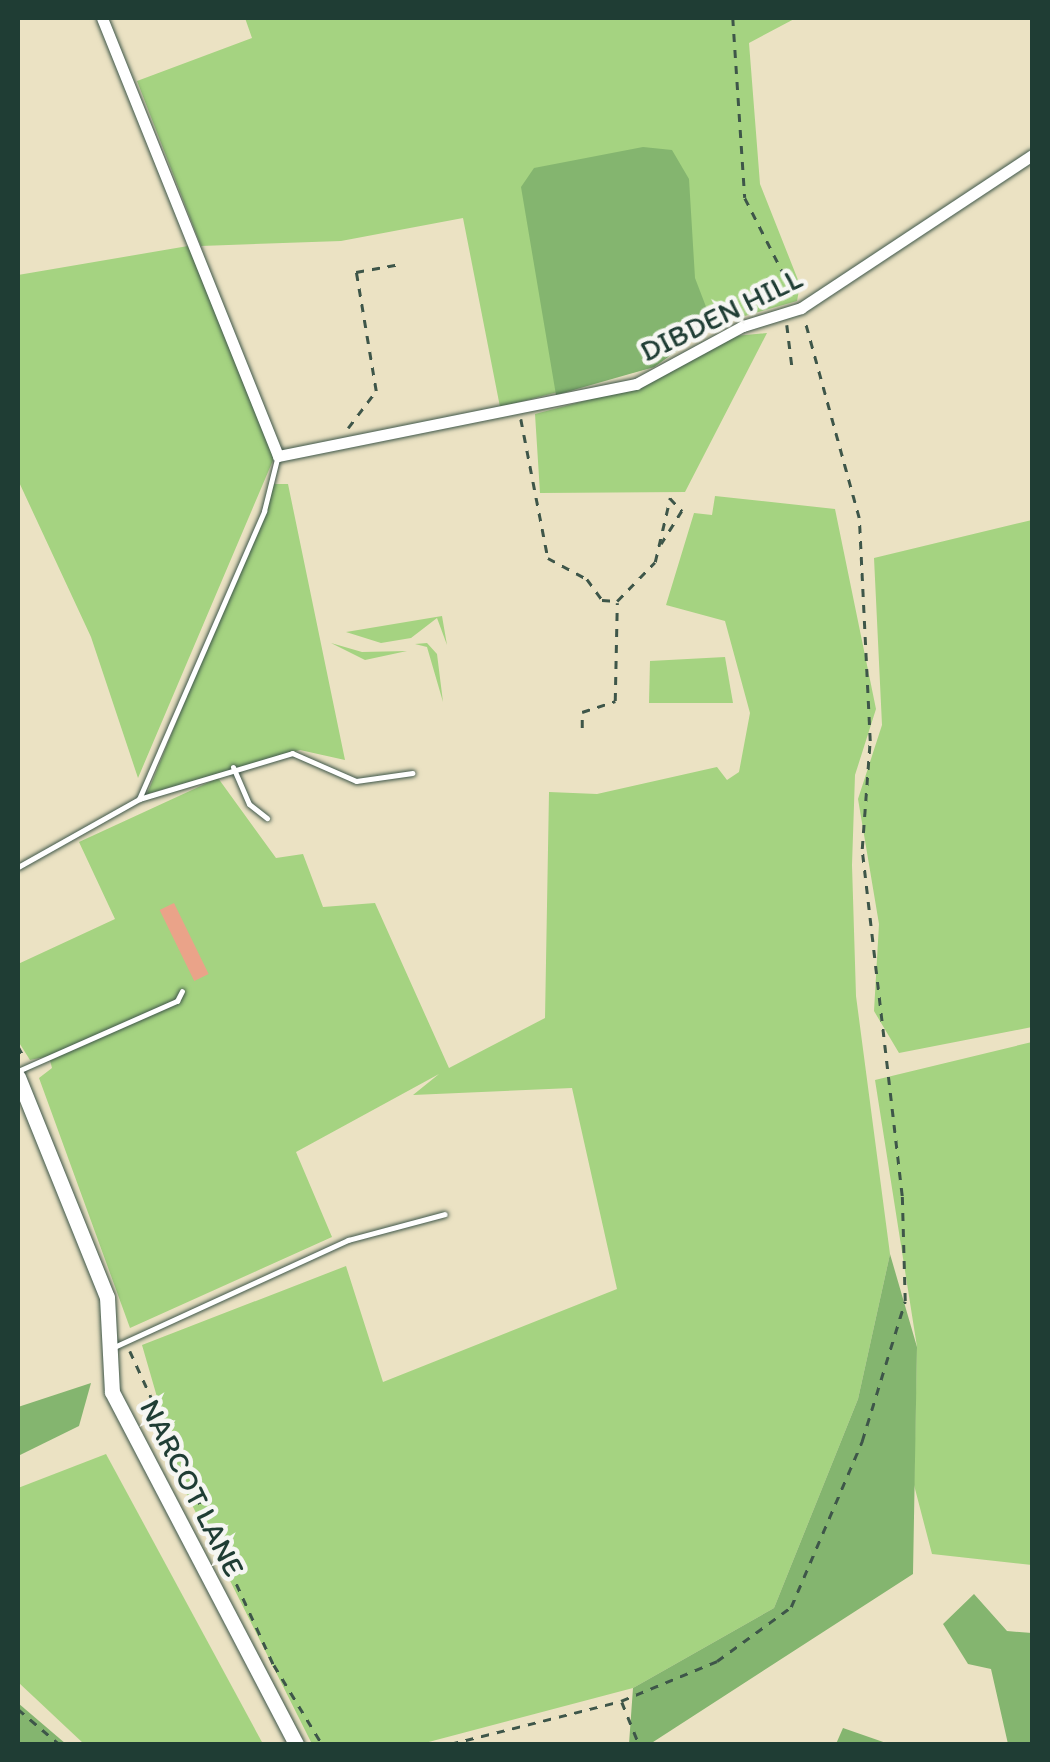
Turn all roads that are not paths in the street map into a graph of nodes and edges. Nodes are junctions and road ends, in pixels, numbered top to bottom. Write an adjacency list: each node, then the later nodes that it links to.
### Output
1 (102, 18): 3 (street)
2 (1032, 155): 3 (street, DIBDEN HILL)
3 (278, 456): 6 (lane)
4 (233, 767): 5 (lane); 6 (lane); 7 (lane)
5 (412, 773)
6 (139, 800): 8 (lane)
7 (268, 818)
8 (18, 866)
9 (182, 990): 10 (lane)
10 (22, 1072): 12 (street, NARCOT LANE)
11 (446, 1214): 12 (lane)
12 (110, 1349): 13 (street, NARCOT LANE)
13 (296, 1744)

